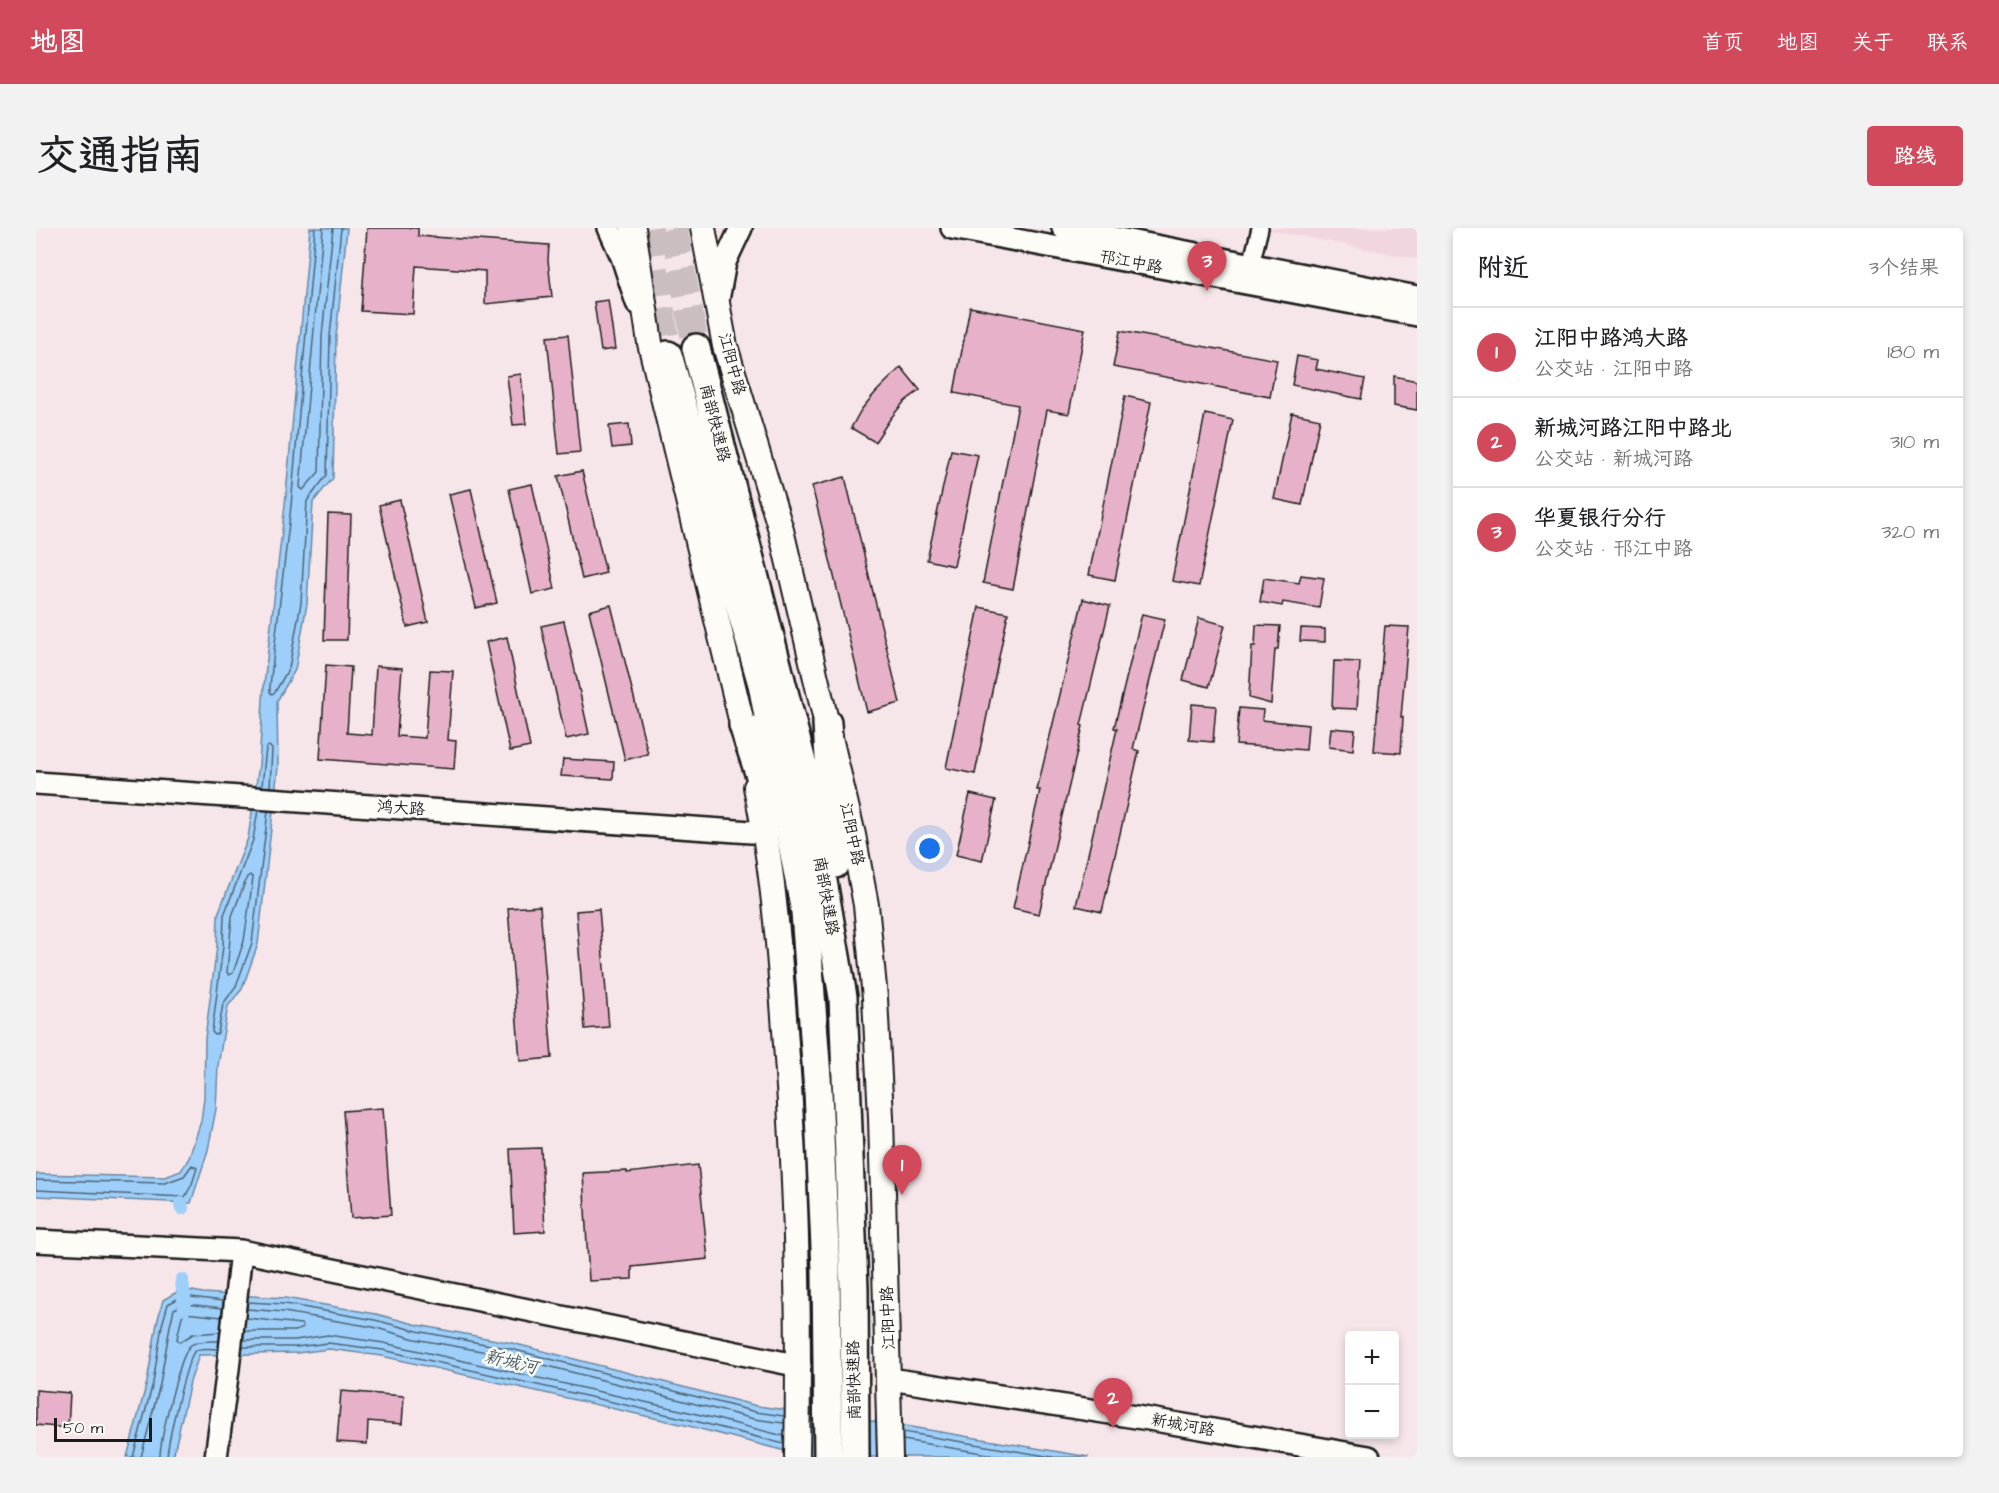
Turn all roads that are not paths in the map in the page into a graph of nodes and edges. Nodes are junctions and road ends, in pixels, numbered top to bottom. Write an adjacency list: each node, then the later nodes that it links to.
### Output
1 (609, 228): 13 (street)
2 (633, 228): 13 (main road)
3 (703, 228): 10 (main road, 江阳中路)
4 (741, 228): 10 (street)
5 (952, 228): 11 (street, 邗江中路)
6 (1063, 228): 8 (street, 邗江中路)
7 (1260, 228): 8 (street)
8 (1251, 265): 9 (street, 邗江中路)
9 (1417, 297)
10 (717, 306): 14 (main road, 江阳中路)
11 (1417, 315)
12 (696, 348): 19 (highway, 南部快速路)
13 (659, 349): 15 (main road); 18 (highway, 南部快速路)
14 (827, 723): 19 (highway); 23 (main road, 江阳中路)
15 (743, 725): 17 (main road); 18 (highway)
16 (36, 783): 17 (street, 鸿大路)
17 (766, 833): 22 (main road)
18 (805, 912): 26 (highway, 南部快速路)
19 (843, 997): 27 (highway, 南部快速路)
20 (36, 1241): 21 (street)
21 (241, 1251): 22 (street); 24 (street)
22 (800, 1366): 25 (main road)
23 (890, 1379): 28 (main road, 江阳中路); 29 (street, 新城河路)
24 (216, 1457)
25 (797, 1457)
26 (828, 1457)
27 (855, 1457)
28 (890, 1457)
29 (1369, 1457)

